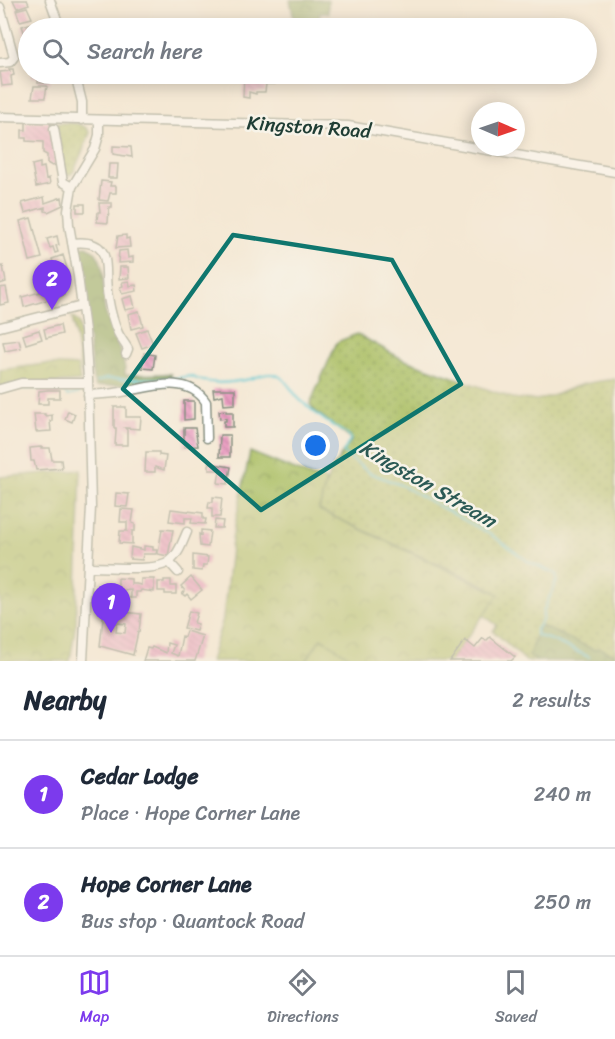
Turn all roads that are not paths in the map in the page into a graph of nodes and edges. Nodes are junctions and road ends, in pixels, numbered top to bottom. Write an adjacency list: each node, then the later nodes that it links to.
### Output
1 (50, 0): 3 (street)
2 (0, 7): 4 (street)
3 (56, 18)
4 (0, 63)
5 (78, 84): 7 (street)
6 (0, 117): 7 (street, Kingston Road)
7 (82, 120): 8 (street, Kingston Road)
8 (99, 120): 10 (street, Kingston Road); 11 (street)
9 (54, 129): 11 (street)
10 (615, 172)
11 (72, 187): 12 (street)
12 (72, 243): 13 (street); 15 (street)
13 (82, 306): 14 (street); 16 (street)
14 (0, 327)
15 (129, 351)
16 (88, 383): 17 (street); 18 (street)
17 (0, 389)
18 (88, 395): 19 (street); 22 (street)
19 (207, 438)
20 (187, 532): 21 (street)
21 (170, 562): 22 (street); 23 (street)
22 (89, 567): 24 (street)
23 (179, 573)
24 (83, 661)

